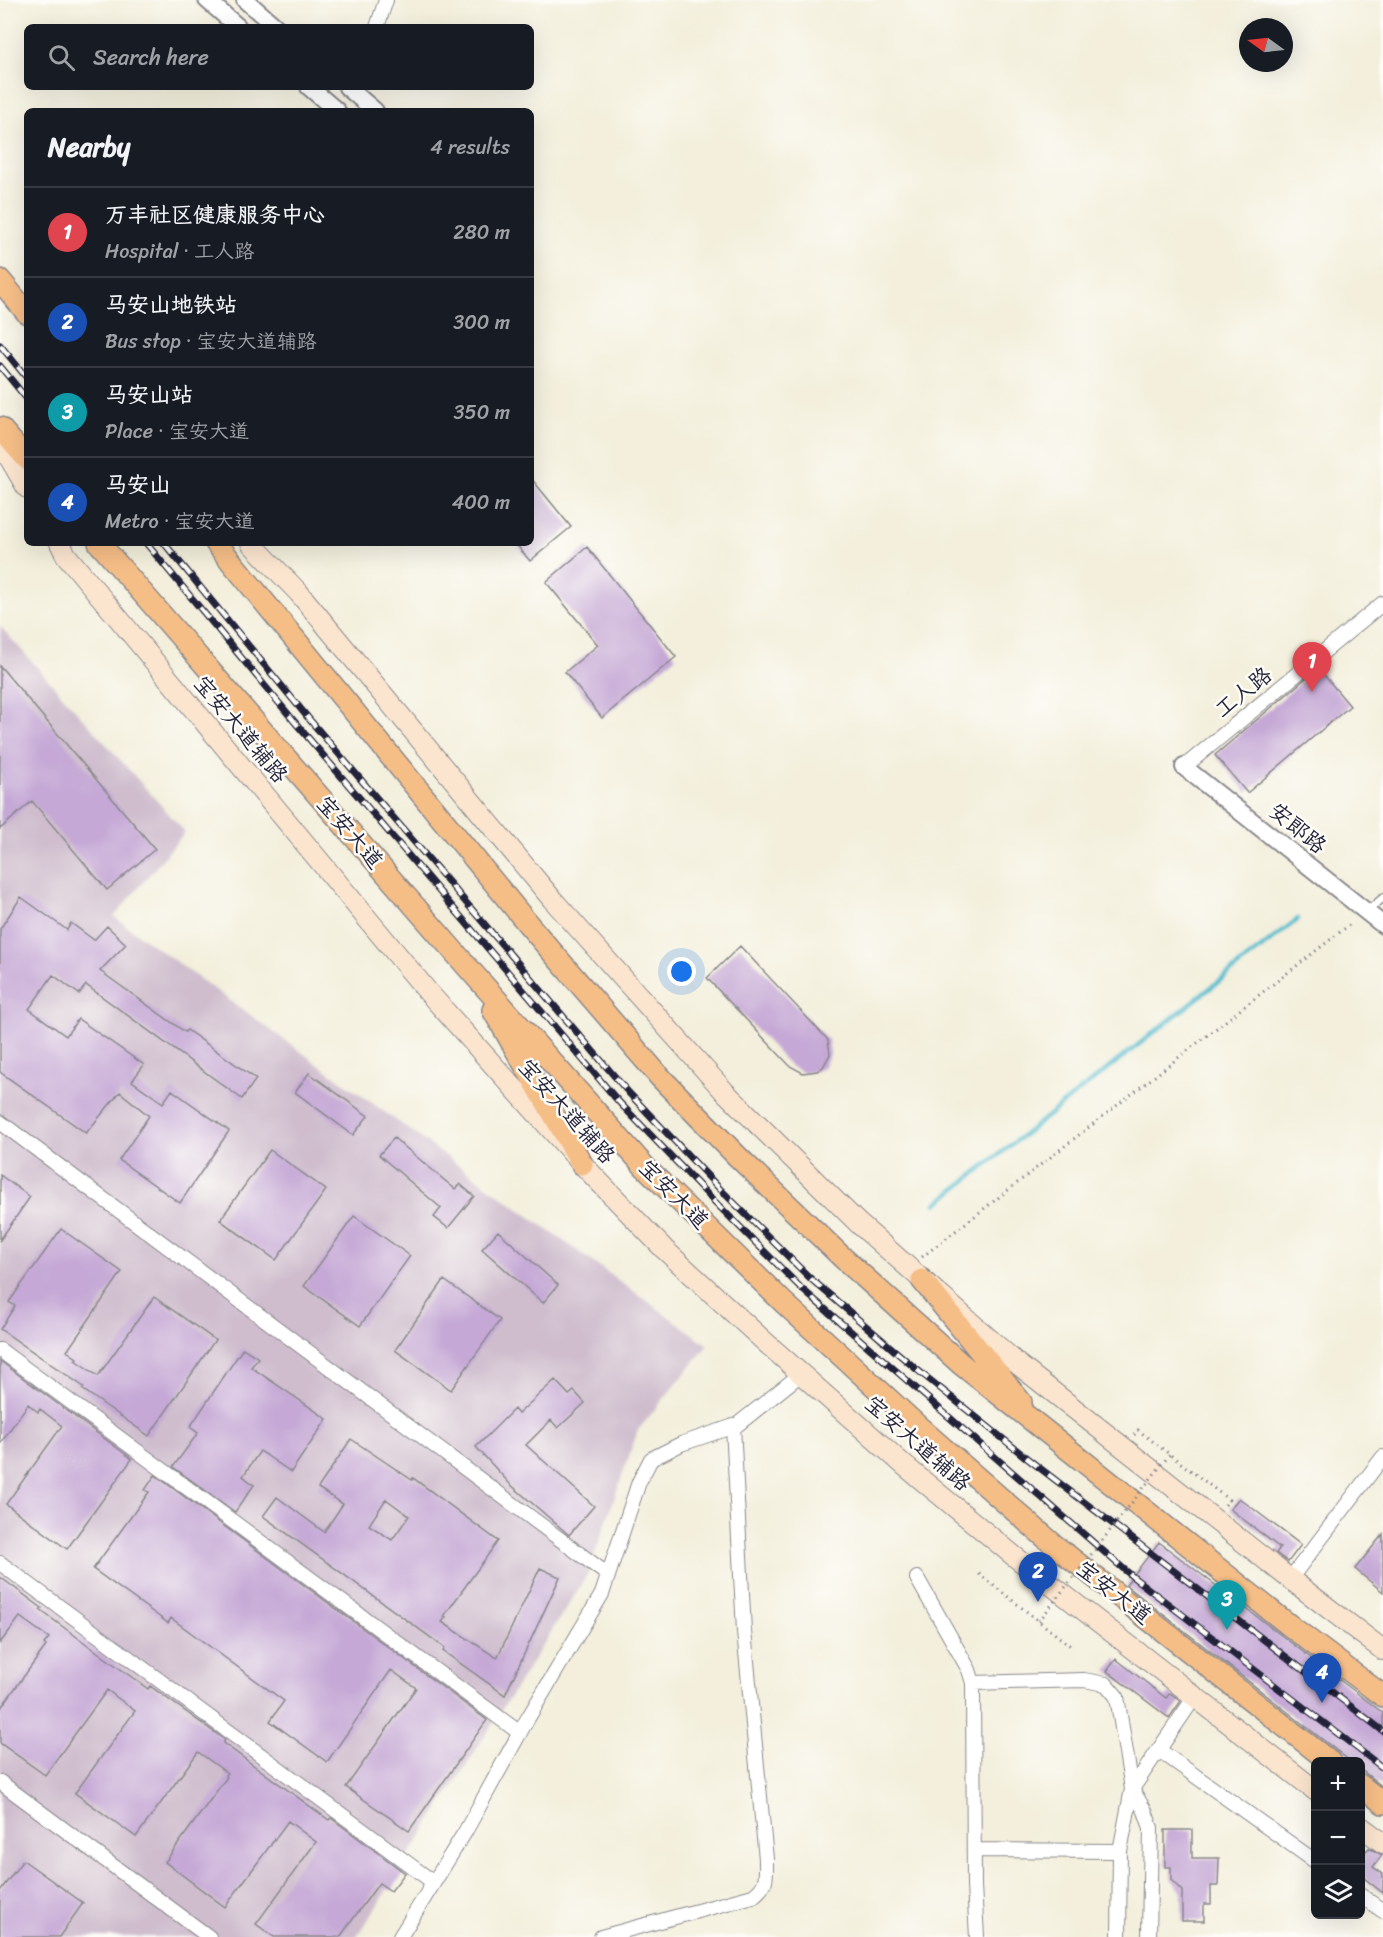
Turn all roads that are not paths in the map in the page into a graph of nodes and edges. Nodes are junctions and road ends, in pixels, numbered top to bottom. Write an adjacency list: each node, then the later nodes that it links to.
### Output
1 (207, 0): 4 (street)
2 (245, 0): 5 (street)
3 (386, 0): 6 (street)
4 (235, 24)
5 (273, 24)
6 (378, 24)
7 (312, 90): 9 (street)
8 (354, 90): 10 (street)
9 (334, 108)
10 (372, 108)
11 (0, 280): 12 (main road)
12 (24, 309)
13 (0, 428): 15 (main road)
14 (0, 442): 16 (main road)
15 (24, 456)
16 (24, 483)
17 (62, 546): 28 (main road, 宝安大道辅路)
18 (102, 546): 26 (main road, 宝安大道)
19 (218, 546): 33 (main road)
20 (254, 546): 29 (main road)
21 (1383, 603): 22 (street, 工人路)
22 (1184, 767): 24 (street, 安郎路)
23 (1383, 898): 24 (lane)
24 (1366, 912): 25 (street, 安郎路)
25 (1383, 925)
26 (470, 970): 28 (main road); 45 (main road, 宝安大道)
27 (0, 1122): 36 (street)
28 (582, 1164): 31 (main road, 宝安大道辅路)
29 (919, 1270): 33 (main road); 38 (main road)
30 (0, 1350): 43 (street)
31 (801, 1374): 32 (street); 42 (main road, 宝安大道辅路)
32 (733, 1426): 36 (street); 61 (street)
33 (1048, 1436): 41 (main road)
34 (1383, 1457): 38 (street)
35 (0, 1563): 56 (street)
36 (608, 1575): 43 (street)
37 (916, 1578): 40 (street)
38 (1290, 1579): 39 (main road)
39 (1383, 1650)
40 (973, 1683): 48 (street); 53 (street)
41 (1383, 1696)
42 (1194, 1698): 44 (street); 47 (main road, 宝安大道辅路)
43 (520, 1733): 56 (street)
44 (1159, 1750): 48 (street); 55 (street)
45 (1325, 1757)
46 (0, 1782): 60 (street)
47 (1311, 1787)
48 (1132, 1789): 54 (street); 64 (street)
49 (1365, 1789): 50 (main road)
50 (1383, 1803)
51 (1365, 1830): 52 (main road)
52 (1383, 1843)
53 (974, 1850): 54 (street); 62 (street)
54 (1120, 1851): 63 (street)
55 (1311, 1858)
56 (433, 1882): 59 (street)
57 (1365, 1898): 58 (street)
58 (1383, 1911)
59 (402, 1936)
60 (209, 1937)
61 (601, 1937)
62 (977, 1937)
63 (1119, 1937)
64 (1149, 1937)

